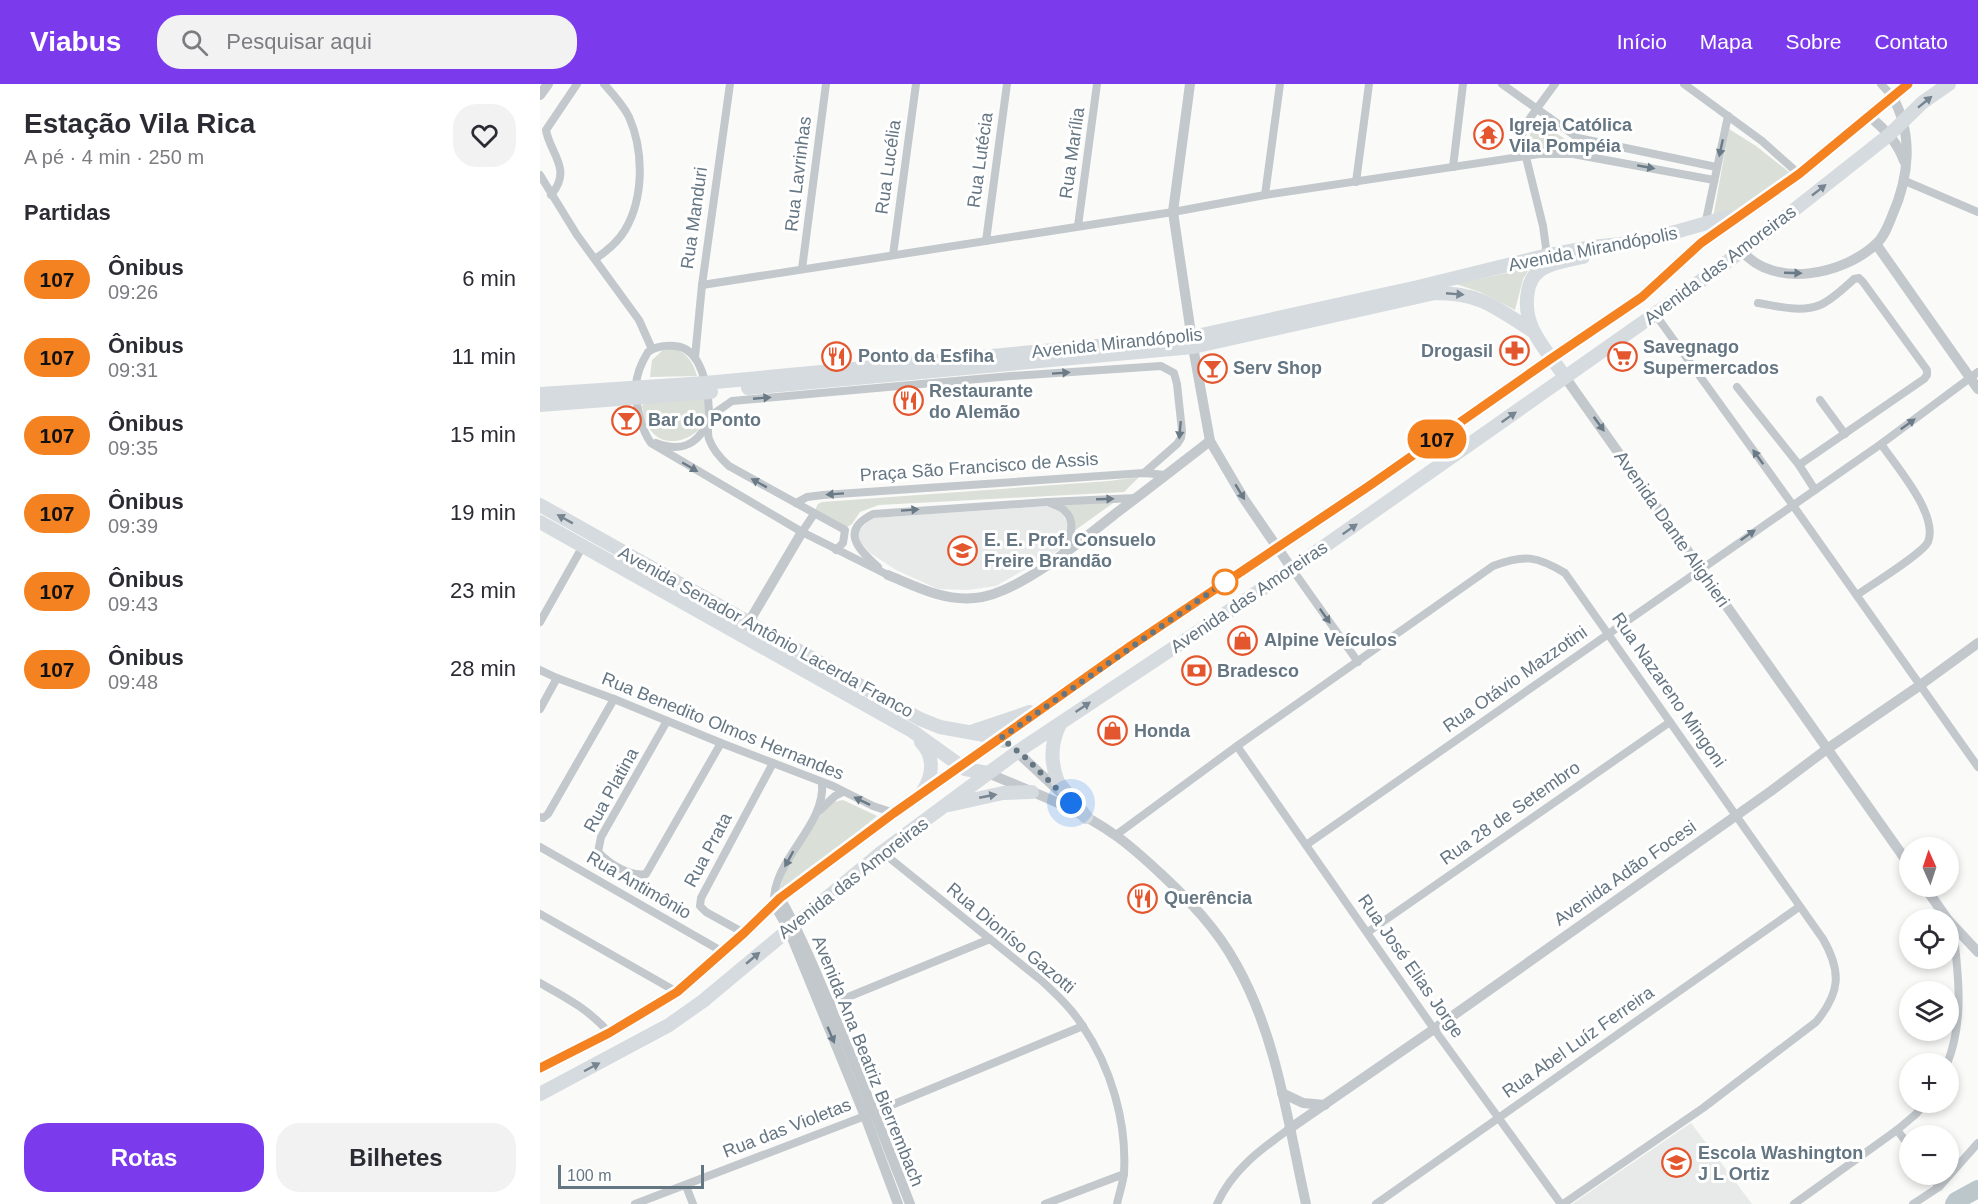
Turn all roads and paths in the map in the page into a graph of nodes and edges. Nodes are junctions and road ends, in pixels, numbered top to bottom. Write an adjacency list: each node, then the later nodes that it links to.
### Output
1 (548, 84): 19 (street)
2 (577, 84): 37 (street)
3 (604, 84): 50 (street)
4 (730, 84): 53 (street, Rua Manduri)
5 (826, 84): 51 (street, Rua Lavrinhas)
6 (916, 84): 48 (street, Rua Lucélia)
7 (1007, 84): 44 (street, Rua Lutécia)
8 (1097, 84): 43 (street, Rua Marília)
9 (1190, 84): 40 (street)
10 (1280, 84): 38 (street)
11 (1369, 84): 36 (street)
12 (1463, 84): 31 (street)
13 (1502, 84): 21 (street)
14 (1555, 84): 21 (street)
15 (1683, 84): 22 (street)
16 (1881, 84): 20 (street)
17 (1908, 84): 20 (main road, Avenida das Amoreiras)
18 (1948, 84): 24 (main road, Avenida das Amoreiras, one-way to 18)
19 (540, 95)
20 (1892, 96): 23 (main road, Avenida das Amoreiras); 24 (street)
21 (1537, 110): 26 (street); 28 (street)
22 (1728, 116): 29 (street, one-way to 29); 32 (street)
23 (1870, 117): 25 (street); 32 (main road, Avenida das Amoreiras)
24 (1903, 122): 25 (main road, Avenida das Amoreiras); 30 (street)
25 (1889, 135): 30 (street); 47 (main road, Avenida das Amoreiras, one-way to 25)
26 (1578, 138): 27 (street); 29 (street)
27 (1573, 154): 28 (street); 34 (street, one-way to 34)
28 (1526, 156): 31 (street); 49 (street)
29 (1716, 167): 34 (street)
30 (1906, 167): 35 (street)
31 (1453, 168): 36 (street)
32 (1799, 174): 39 (main road, Avenida das Amoreiras)
33 (540, 175): 37 (street)
34 (1714, 180): 42 (street)
35 (1905, 181): 41 (street); 46 (street)
36 (1356, 182): 38 (street)
37 (551, 195): 50 (street)
38 (1265, 195): 40 (street)
39 (1751, 207): 42 (main road, Avenida Mirandópolis); 60 (main road, Avenida das Amoreiras)
40 (1173, 212): 43 (street); 57 (street)
41 (1978, 212)
42 (1705, 225): 45 (main road, Avenida Mirandópolis)
43 (1078, 226): 44 (street)
44 (986, 241): 48 (street)
45 (1640, 242): 49 (main road, Avenida Mirandópolis); 52 (main road)
46 (1876, 244): 47 (street, one-way to 46); 61 (street)
47 (1742, 251): 55 (main road, Avenida das Amoreiras)
48 (893, 255): 51 (street)
49 (1544, 256): 52 (street); 57 (main road, Avenida Mirandópolis)
50 (595, 259): 58 (street)
51 (802, 269): 53 (street)
52 (1539, 271): 56 (main road, Avenida Dante Alighieri)
53 (702, 285): 59 (street, Rua Manduri)
54 (1758, 303): 72 (street)
55 (1655, 314): 62 (main road, Avenida das Amoreiras); 82 (street, one-way to 55)
56 (1531, 330): 57 (main road, Avenida Mirandópolis, one-way to 56); 60 (main road, Avenida Dante Alighieri)
57 (1193, 342): 64 (main road, Avenida Mirandópolis); 73 (street)
58 (652, 349): 59 (street); 66 (street)
59 (695, 357): 64 (street)
60 (1552, 358): 62 (main road, Avenida Dante Alighieri); 90 (main road, Avenida das Amoreiras)
61 (1974, 375): 65 (street); 74 (street, Rua Otávio Mazzotini, one-way to 61)
62 (1565, 377): 93 (main road, Avenida das Amoreiras, one-way to 62); 94 (street, Avenida Dante Alighieri, one-way to 94)
63 (1737, 387): 75 (street)
64 (706, 388): 66 (main road, Avenida Mirandópolis); 70 (street)
65 (1978, 389)
66 (635, 392): 67 (main road, Avenida Mirandópolis); 69 (main road, Avenida Mirandópolis); 71 (street)
67 (540, 394)
68 (1820, 400): 72 (street)
69 (540, 405)
70 (709, 420): 71 (street, Avenida Mirandópolis); 76 (street, Avenida Mirandópolis, one-way to 76); 80 (street, one-way to 70)
71 (645, 433): 86 (street, one-way to 86)
72 (1845, 434): 75 (street)
73 (1210, 441): 77 (street); 90 (street, one-way to 90)
74 (1881, 444): 78 (street, Rua Otávio Mazzotini); 96 (street)
75 (1798, 465): 78 (street)
76 (1144, 473): 77 (street, Praça São Francisco de Assis); 80 (street, Praça São Francisco de Assis, one-way to 80)
77 (1166, 475): 79 (street)
78 (1815, 490): 82 (street, Rua Otávio Mazzotini)
79 (1136, 498): 81 (street, one-way to 79); 92 (street)
80 (796, 502): 84 (street)
81 (1047, 502): 87 (street, one-way to 81); 92 (street)
82 (1792, 504): 94 (street, Rua Otávio Mazzotini, one-way to 82); 96 (street)
83 (540, 506): 88 (main road, Avenida Senador Antônio Lacerda Franco, one-way to 83)
84 (814, 514): 86 (street); 87 (street)
85 (540, 522): 89 (main road, Avenida Senador Antônio Lacerda Franco)
86 (802, 532): 91 (street); 98 (street)
87 (849, 532): 91 (street); 95 (street)
88 (590, 533): 89 (street); 98 (main road, Avenida Senador Antônio Lacerda Franco)
89 (582, 547): 97 (street); 100 (main road, Avenida Senador Antônio Lacerda Franco)
90 (1276, 547): 93 (street); 107 (main road, Avenida das Amoreiras)
91 (836, 550): 95 (street)
92 (1062, 555): 95 (street)
93 (1292, 569): 102 (street, one-way to 102); 110 (main road, Avenida das Amoreiras, one-way to 93)
94 (1700, 569): 99 (street, Rua Otávio Mazzotini); 117 (street, Avenida Dante Alighieri)
95 (888, 575)
96 (1857, 595): 105 (street)
97 (540, 622)
98 (749, 623): 100 (street); 113 (main road, Avenida Senador Antônio Lacerda Franco)
99 (1609, 633): 102 (street, Rua Nazareno Mingoni); 111 (street, Rua Nazareno Mingoni); 134 (street, Rua Otávio Mazzotini)
100 (741, 636): 112 (main road, Avenida Senador Antônio Lacerda Franco)
101 (1978, 643): 105 (street, Avenida Adão Focesi)
102 (1358, 662): 116 (street, Rua Nazareno Mingoni)
103 (540, 670): 104 (street, Rua Benedito Olmos Hernandes)
104 (556, 678): 106 (street, Rua Benedito Olmos Hernandes); 108 (street)
105 (1919, 686): 117 (street, Avenida Adão Focesi); 121 (street)
106 (614, 699): 109 (street, Rua Benedito Olmos Hernandes); 132 (street)
107 (1047, 706): 113 (main road); 114 (main road, Avenida das Amoreiras)
108 (540, 709)
109 (667, 722): 115 (street, Rua Benedito Olmos Hernandes); 115 (street, Rua Platina)
110 (1061, 722): 118 (main road, Avenida das Amoreiras); 131 (main road)
111 (1670, 722): 129 (street, Rua Nazareno Mingoni); 142 (street, Rua 28 de Setembro)
112 (912, 731): 120 (main road, Avenida Senador Antônio Lacerda Franco); 126 (main road)
113 (969, 732): 114 (main road, Avenida Senador Antônio Lacerda Franco)
114 (1001, 738): 118 (main road); 120 (main road, Avenida das Amoreiras)
115 (721, 743): 119 (street, Rua Benedito Olmos Hernandes)
116 (1237, 746): 133 (street, Rua Nazareno Mingoni); 134 (street, Rua José Elias Jorge)
117 (1827, 749): 129 (street, Avenida Adão Focesi); 136 (street, Avenida Dante Alighieri)
118 (1017, 752): 122 (main road, Avenida das Amoreiras); 131 (street)
119 (773, 763): 123 (street, Rua Benedito Olmos Hernandes); 144 (street, Rua Prata)
120 (961, 766): 122 (main road); 126 (main road, Avenida das Amoreiras)
121 (1978, 767)
122 (988, 773): 125 (street); 127 (main road, Avenida das Amoreiras)
123 (822, 783): 124 (street, Rua Benedito Olmos Hernandes); 130 (street)
124 (843, 792): 128 (street, Rua Benedito Olmos Hernandes, one-way to 124); 130 (street)
125 (1032, 792): 127 (main road, one-way to 125); 131 (street)
126 (922, 794): 128 (main road, Avenida das Amoreiras)
127 (944, 806): 137 (main road, Avenida das Amoreiras)
128 (894, 813): 138 (main road, Avenida das Amoreiras)
129 (1736, 814): 139 (street, Rua Nazareno Mingoni); 153 (street, Avenida Adão Focesi)
130 (814, 817): 138 (street, one-way to 138)
131 (1086, 817): 133 (street)
132 (540, 818)
133 (1116, 835): 157 (street)
134 (1306, 845): 142 (street, Rua José Elias Jorge)
135 (540, 848): 146 (street, Rua Antimônio)
136 (1899, 850)
137 (882, 852): 141 (main road, Avenida das Amoreiras); 145 (street, Rua Dioníso Gazotti)
138 (777, 901): 141 (street, Avenida Ana Beatriz Bierrembach); 144 (main road, Avenida das Amoreiras)
139 (1799, 907): 162 (street, Rua Abel Luíz Ferreira); 179 (street, Rua Nazareno Mingoni)
140 (540, 914): 150 (street)
141 (791, 926): 151 (street, Avenida Ana Beatriz Bierrembach); 158 (main road, Avenida das Amoreiras, one-way to 141)
142 (1368, 932): 153 (street, Rua José Elias Jorge)
143 (1959, 932): 147 (street)
144 (744, 933): 146 (main road, Avenida das Amoreiras)
145 (990, 939): 151 (street); 152 (street, Rua Dioníso Gazotti)
146 (723, 952): 150 (main road, Avenida das Amoreiras)
147 (1978, 952)
148 (1958, 969): 155 (street)
149 (540, 982): 154 (street)
150 (677, 992): 154 (main road, Avenida das Amoreiras)
151 (825, 1007): 161 (street, Avenida Ana Beatriz Bierrembach)
152 (1083, 1026): 161 (street, Rua das Violetas); 167 (street, Rua Dioníso Gazotti)
153 (1434, 1029): 159 (street, Avenida Adão Focesi); 162 (street, Rua José Elias Jorge)
154 (609, 1033): 156 (main road, Avenida das Amoreiras)
155 (1951, 1053)
156 (543, 1062)
157 (1282, 1093): 159 (street); 163 (street)
158 (540, 1094)
159 (1325, 1105): 163 (street, Avenida Adão Focesi)
160 (1917, 1113): 164 (street)
161 (870, 1114): 168 (street, Rua das Violetas); 172 (street, Avenida Ana Beatriz Bierrembach); 173 (street, Avenida Ana Beatriz Bierrembach)
162 (1499, 1118): 178 (street, Rua Abel Luíz Ferreira); 179 (street, Rua José Elias Jorge)
163 (1289, 1129): 176 (street); 177 (street)
164 (1897, 1130): 165 (street); 180 (street)
165 (1899, 1133)
166 (1978, 1143): 169 (street)
167 (1124, 1174): 174 (street); 175 (street, Rua Dioníso Gazotti)
168 (686, 1186): 170 (street, Rua das Violetas); 171 (street)
169 (1940, 1187): 181 (street)
170 (635, 1204)
171 (693, 1204)
172 (898, 1204)
173 (910, 1204)
174 (1045, 1204)
175 (1117, 1204)
176 (1217, 1204)
177 (1306, 1204)
178 (1376, 1204)
179 (1562, 1204)
180 (1794, 1204)
181 (1913, 1204)

